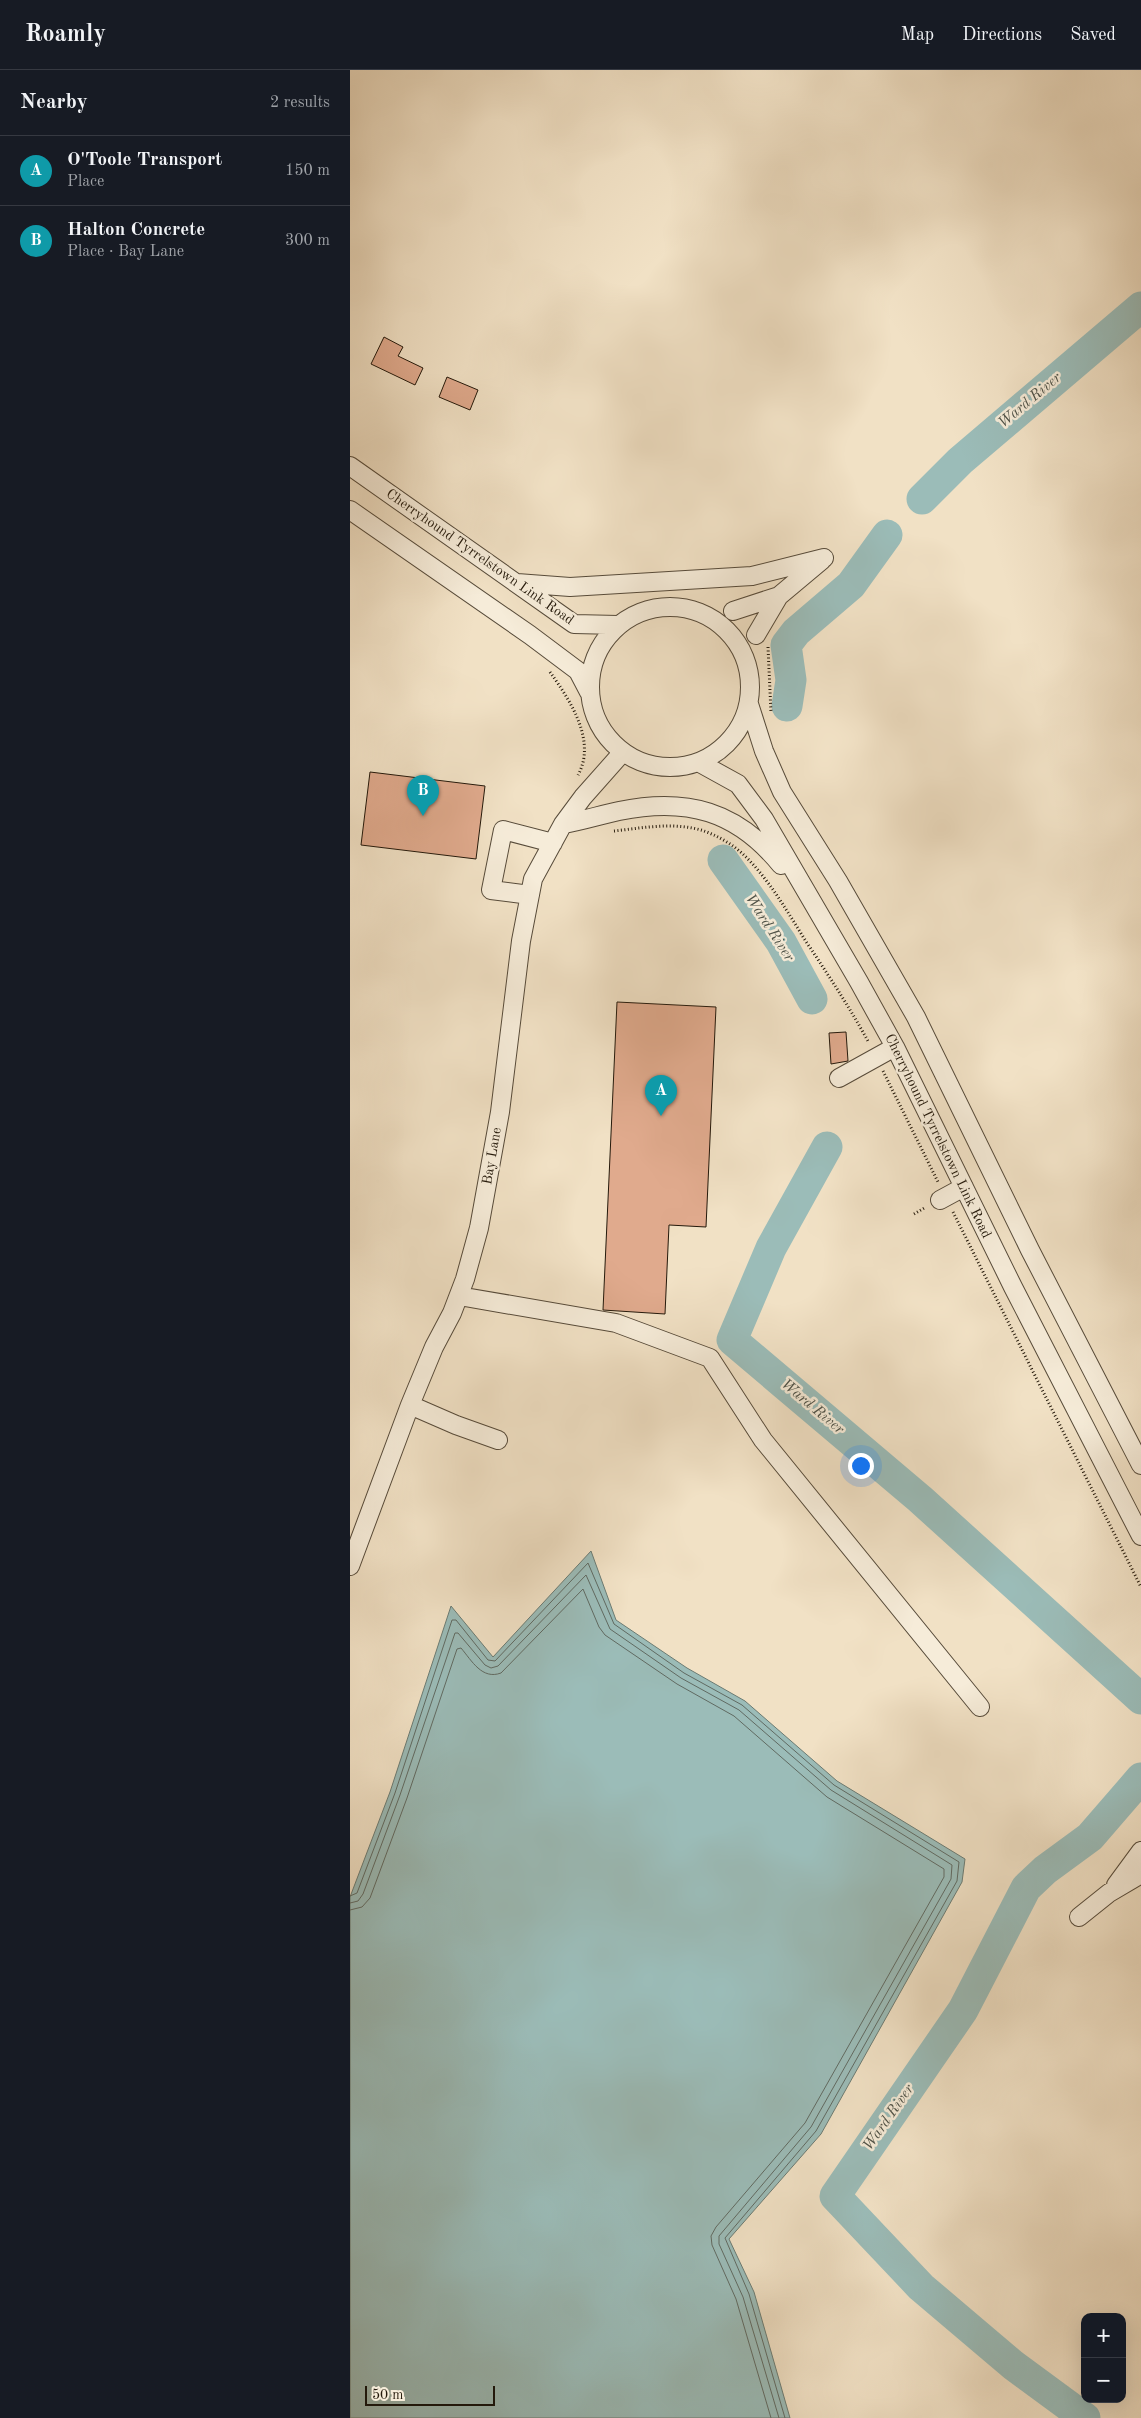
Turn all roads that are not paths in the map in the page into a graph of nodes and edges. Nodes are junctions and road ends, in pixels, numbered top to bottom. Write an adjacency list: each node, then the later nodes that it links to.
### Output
1 (350, 466): 3 (street, Cherryhound Tyrrelstown Link Road)
2 (350, 510): 8 (street)
3 (516, 583): 4 (street); 6 (street, Cherryhound Tyrrelstown Link Road)
4 (779, 596): 5 (street); 7 (street)
5 (733, 611)
6 (618, 625): 8 (street); 9 (street)
7 (756, 635)
8 (589, 692): 10 (street)
9 (749, 704): 11 (street); 23 (street)
10 (622, 753): 11 (street); 12 (street, Bay Lane)
11 (700, 763): 15 (street, Cherryhound Tyrrelstown Link Road)
12 (563, 824): 13 (street, Bay Lane); 15 (street)
13 (553, 843): 14 (street, Bay Lane); 14 (street)
14 (530, 895): 20 (street, Bay Lane)
15 (859, 982): 16 (street, Cherryhound Tyrrelstown Link Road)
16 (895, 1047): 17 (street); 18 (street, Cherryhound Tyrrelstown Link Road)
17 (839, 1078)
18 (964, 1187): 19 (street); 24 (street, Cherryhound Tyrrelstown Link Road)
19 (943, 1198)
20 (459, 1296): 21 (street, Bay Lane); 26 (street)
21 (410, 1405): 22 (street); 25 (street, Bay Lane)
22 (498, 1440)
23 (1141, 1465)
24 (1140, 1535)
25 (350, 1566)
26 (980, 1707)
27 (1141, 1851): 30 (street)
28 (1141, 1874): 30 (street)
29 (1141, 1889): 30 (street)
30 (1109, 1893): 31 (street)
31 (1079, 1917)

